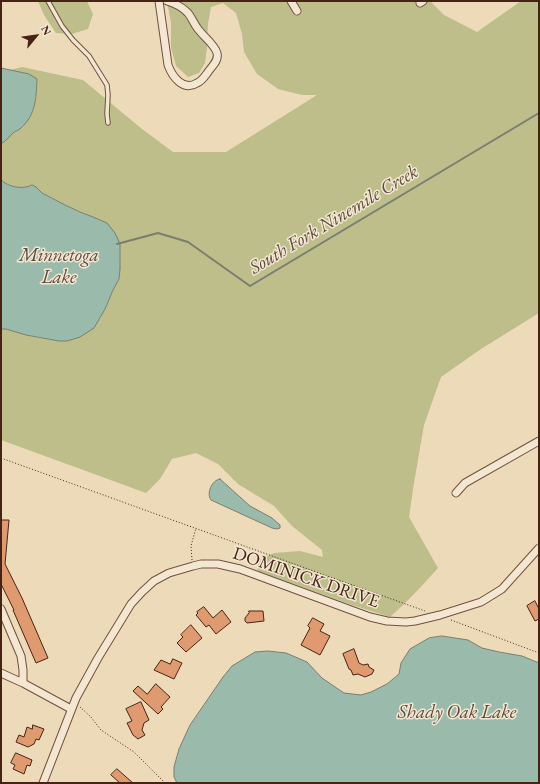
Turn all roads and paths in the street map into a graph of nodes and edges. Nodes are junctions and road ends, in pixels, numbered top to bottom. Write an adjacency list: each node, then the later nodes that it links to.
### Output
1 (48, 1): 6 (lane)
2 (159, 1): 3 (street)
3 (167, 1)
4 (291, 1): 5 (street)
5 (297, 11)
6 (108, 123)
7 (539, 441): 9 (street)
8 (1, 458): 10 (path)
9 (456, 493)
10 (196, 528): 12 (path); 14 (path)
11 (539, 548): 14 (street, DOMINICK DRIVE)
12 (192, 560)
13 (1, 609): 17 (street)
14 (440, 615): 15 (path); 19 (street, DOMINICK DRIVE)
15 (539, 653)
16 (1, 674): 17 (street)
17 (23, 683): 19 (street)
18 (78, 706): 21 (path)
19 (71, 709): 20 (street, DOMINICK DRIVE)
20 (43, 783)
21 (165, 783)

